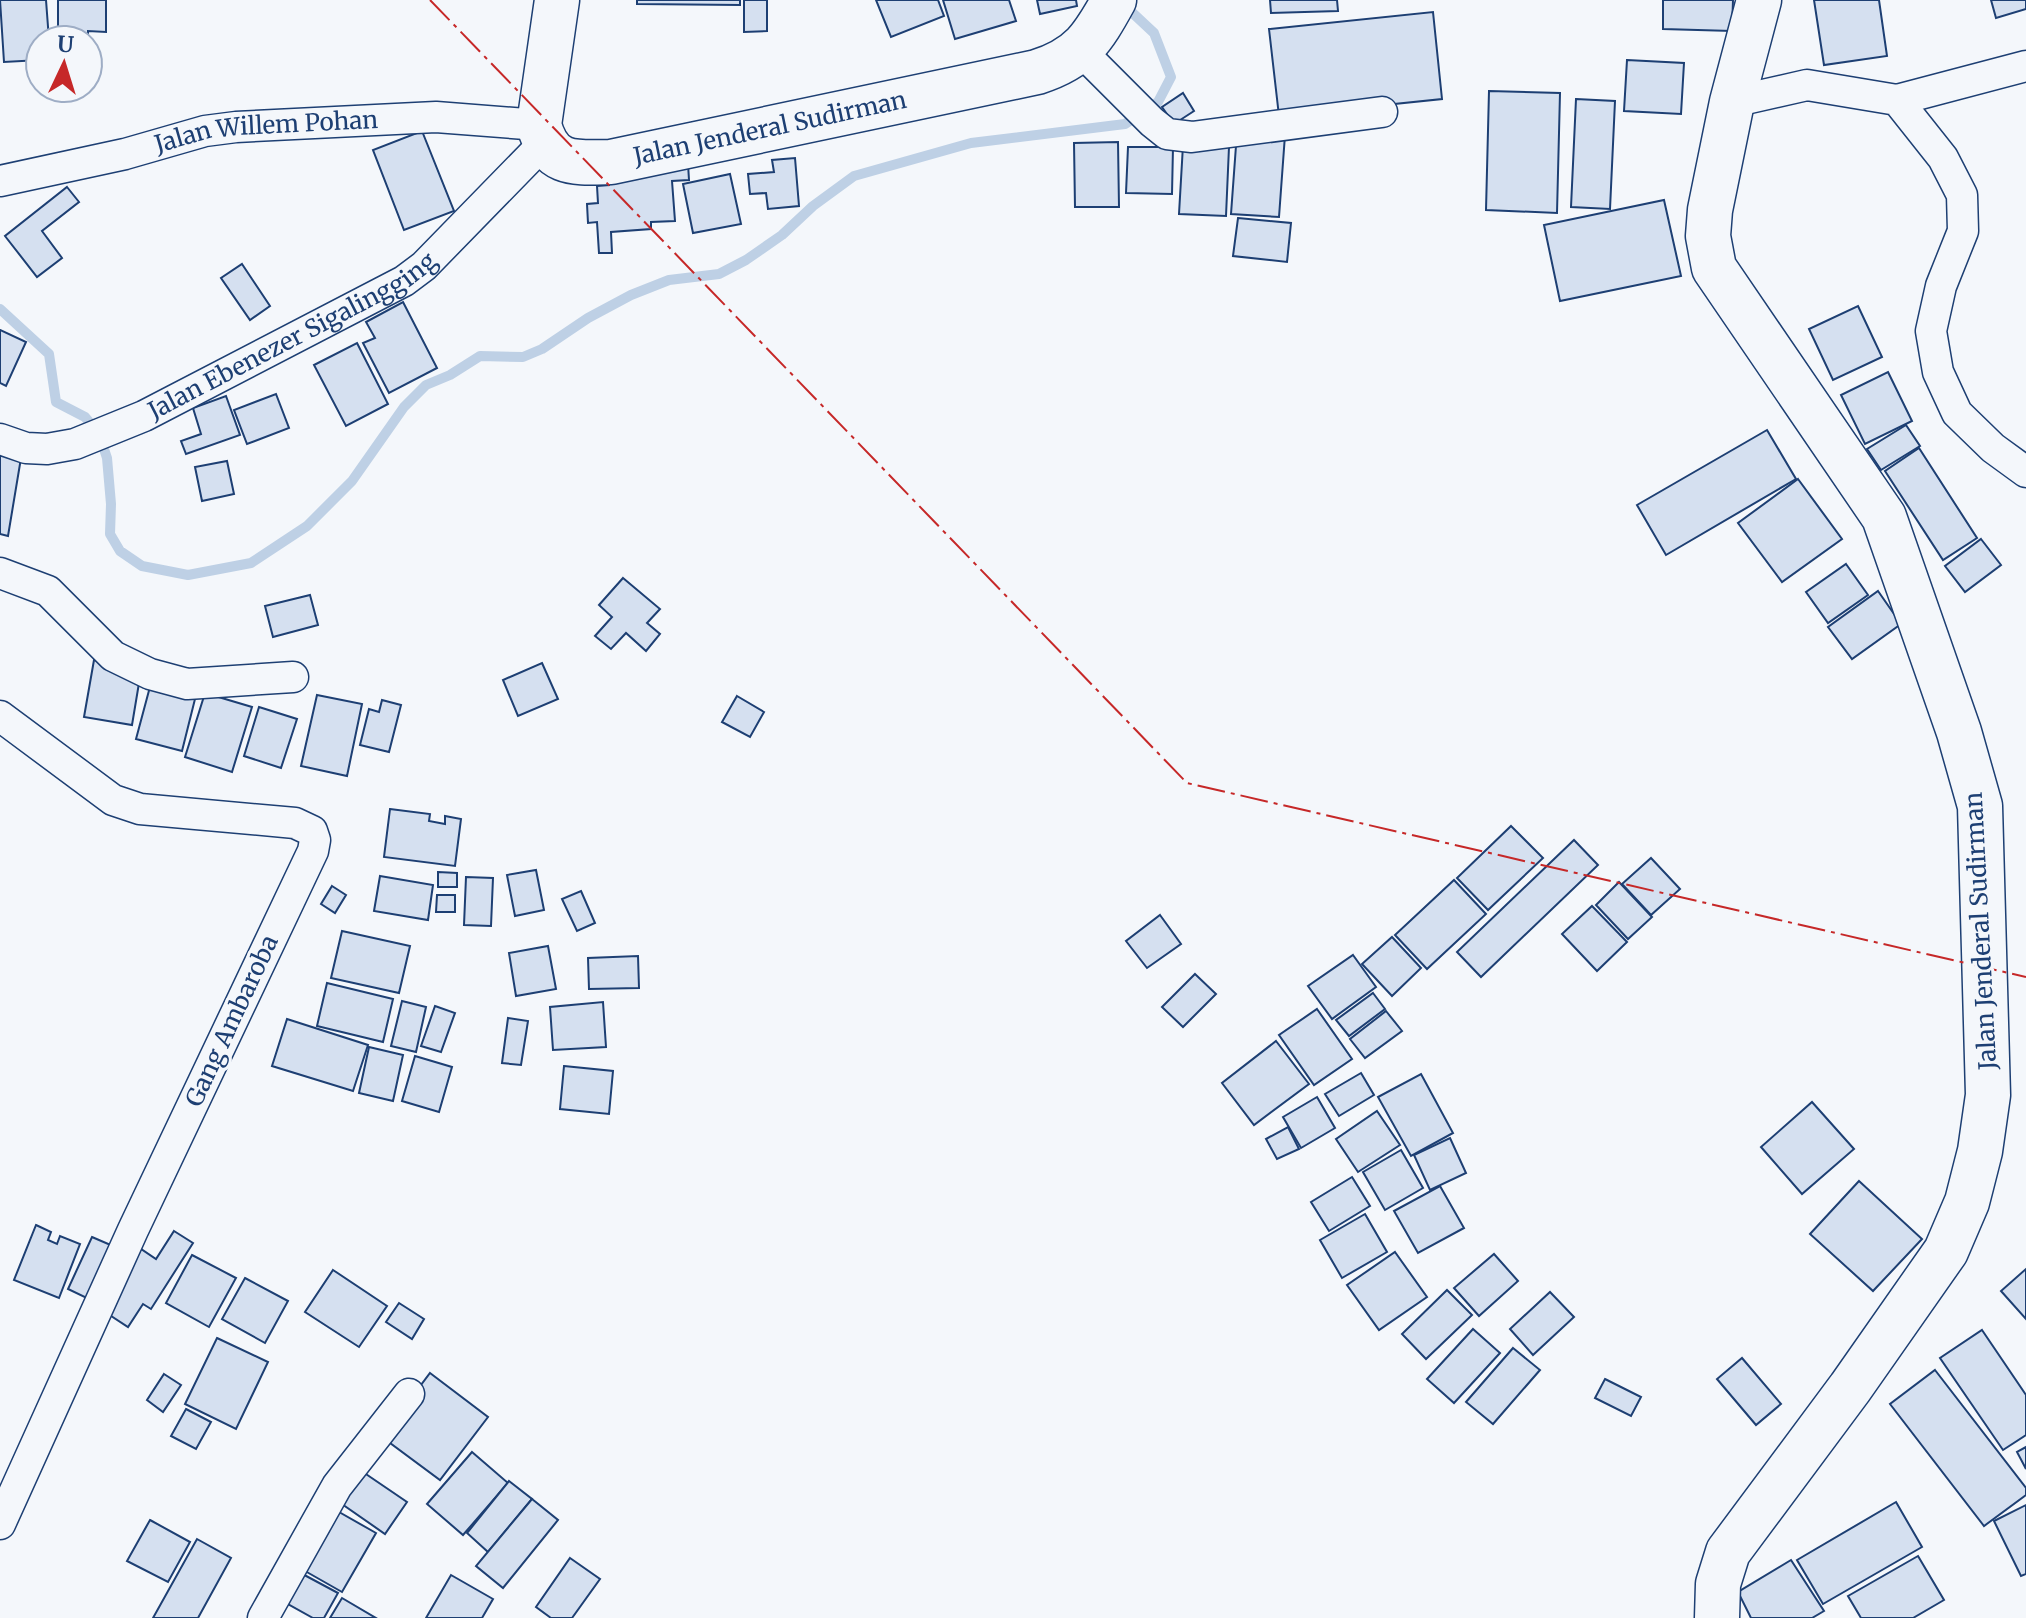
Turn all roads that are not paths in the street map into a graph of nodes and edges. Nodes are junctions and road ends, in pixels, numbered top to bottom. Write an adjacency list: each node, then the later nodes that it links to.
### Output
1 (557, 0): 8 (main road)
2 (1759, 0): 6 (main road, Jalan Jenderal Sudirman)
3 (1097, 27): 7 (street); 8 (main road, Jalan Jenderal Sudirman)
4 (2026, 66): 5 (street)
5 (1897, 100): 6 (street); 11 (street)
6 (1732, 102): 18 (main road, Jalan Jenderal Sudirman)
7 (1382, 112)
8 (542, 134): 9 (street, Jalan Willem Pohan); 10 (street, Jalan Ebenezer Sigalingging)
9 (0, 181)
10 (0, 439)
11 (2026, 472)
12 (0, 573): 13 (street)
13 (293, 677)
14 (0, 716): 16 (street, Gang Ambaroba)
15 (409, 1394): 17 (street)
16 (0, 1524)
17 (263, 1618)
18 (1717, 1618)

